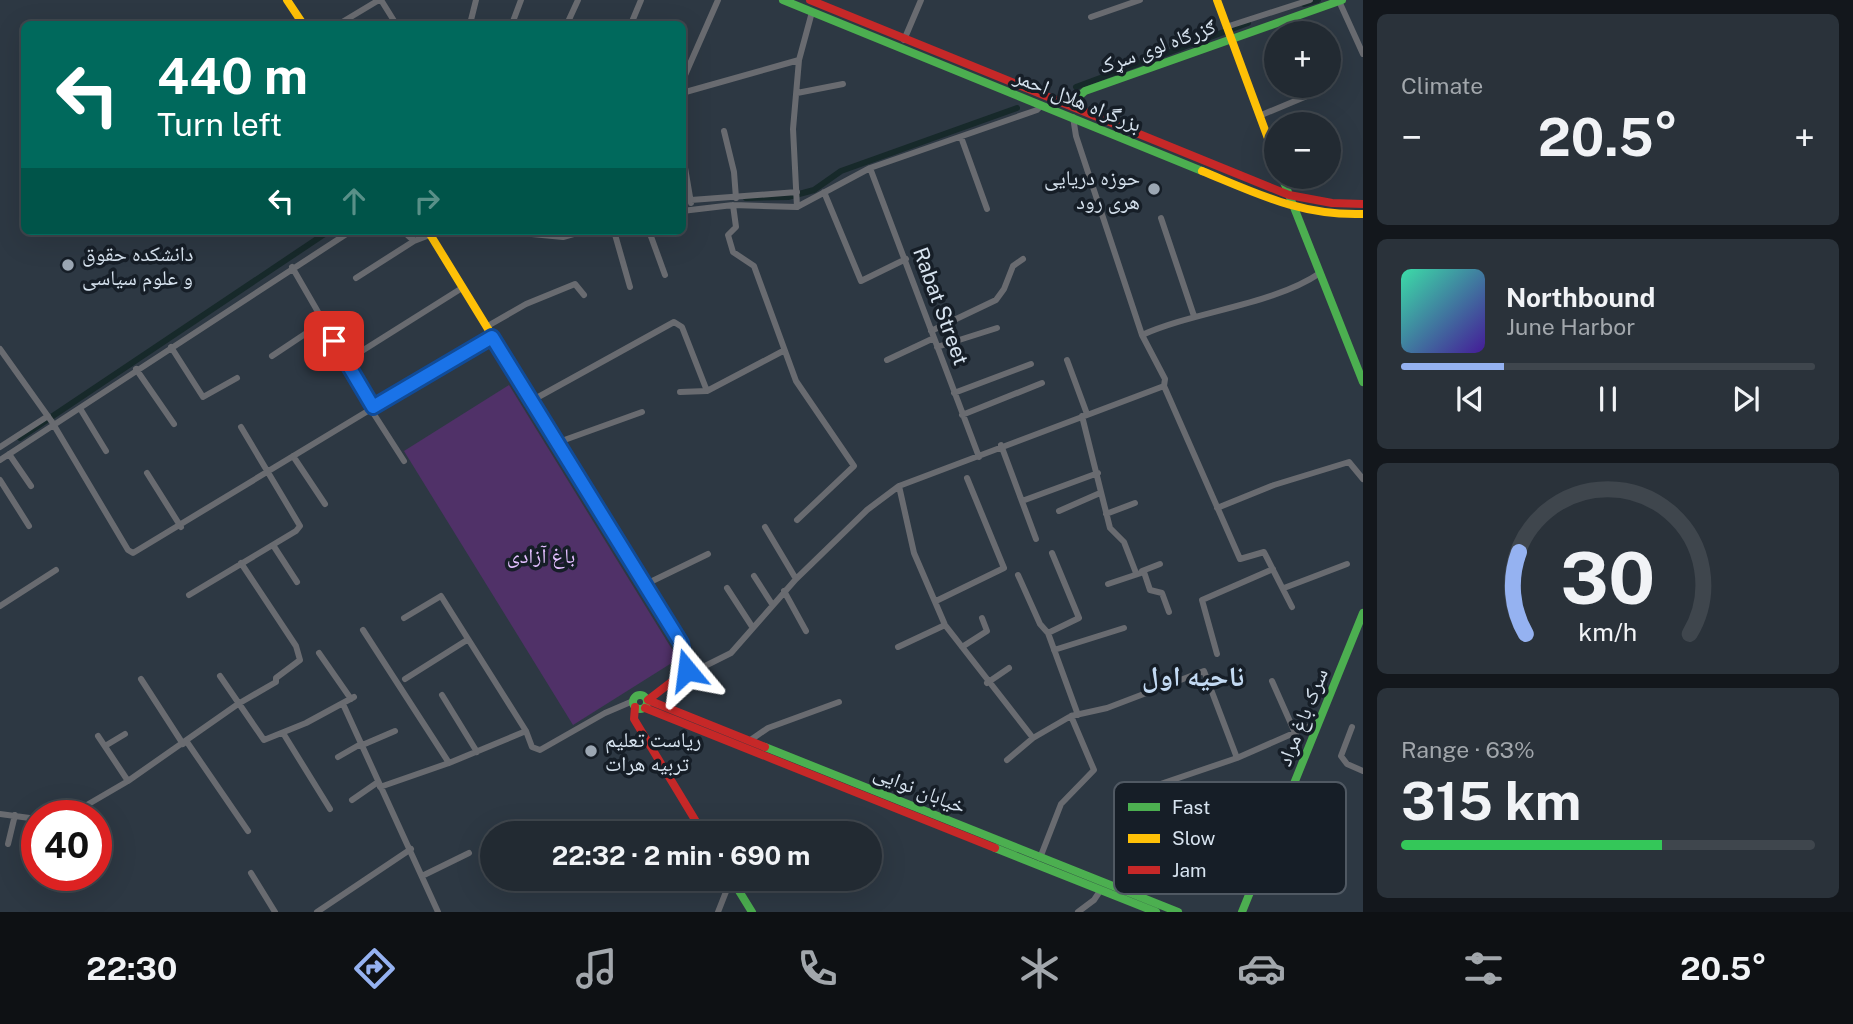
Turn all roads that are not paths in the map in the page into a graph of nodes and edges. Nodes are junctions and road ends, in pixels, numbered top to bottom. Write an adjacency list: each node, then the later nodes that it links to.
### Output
1 (287, 0): 17 (main road)
2 (380, 0): 18 (street); 19 (street)
3 (476, 0): 20 (street)
4 (521, 0): 21 (street)
5 (579, 0): 22 (street)
6 (641, 0): 23 (street)
7 (718, 0): 29 (street)
8 (783, 0): 15 (main road, بزرگراه هلال احمر)
9 (810, 0): 25 (main road, بزرگراه هلال احمر)
10 (920, 0): 25 (street)
11 (1140, 0): 16 (street)
12 (1217, 0): 24 (main road)
13 (1310, 0): 24 (street)
14 (1340, 1): 24 (main road, ګزرګاه لوی سړک); 27 (street)
15 (812, 12): 26 (main road, بزرگراه هلال احمر); 28 (street)
16 (1091, 17)
17 (301, 21)
18 (344, 21)
19 (394, 21)
20 (471, 21)
21 (513, 21)
22 (568, 21)
23 (632, 21)
24 (1228, 33): 35 (main road, ګزرګاه لوی سړک); 37 (main road)
25 (905, 39): 26 (street); 35 (main road, بزرگراه هلال احمر)
26 (901, 48): 34 (main road, بزرگراه هلال احمر)
27 (1363, 54)
28 (799, 60): 31 (street); 32 (street)
29 (686, 73)
30 (843, 84): 32 (street)
31 (686, 92)
32 (797, 93): 44 (street)
33 (1302, 98): 37 (street)
34 (1043, 104): 36 (main road, بزرگراه هلال احمر); 40 (street)
35 (1069, 105): 46 (main road, بزرگراه هلال احمر)
36 (1073, 116): 51 (main road, بزرگراه هلال احمر); 80 (street)
37 (1259, 116): 38 (main road)
38 (1264, 129)
39 (723, 131): 48 (street)
40 (961, 137): 41 (street); 53 (street)
41 (870, 168): 45 (street); 66 (street, Rabat Street)
42 (686, 172): 47 (street)
43 (1287, 189): 46 (main road)
44 (797, 192): 48 (street); 50 (street)
45 (824, 192): 50 (street); 66 (street)
46 (1289, 195): 49 (main road, بزرگراه هلال احمر); 51 (main road)
47 (691, 200): 48 (street); 52 (street)
48 (734, 201): 50 (street); 52 (street); 85 (street)
49 (1363, 204)
50 (797, 207)
51 (1293, 208): 55 (main road, بزرگراه هلال احمر); 69 (main road)
52 (692, 209): 54 (street)
53 (987, 209)
54 (686, 210)
55 (1363, 214)
56 (1161, 218): 75 (street)
57 (344, 235): 68 (street)
58 (407, 235): 65 (street)
59 (424, 235): 65 (street)
60 (431, 235): 73 (main road)
61 (542, 235): 62 (street)
62 (570, 235)
63 (615, 235): 72 (street)
64 (650, 235): 70 (street)
65 (414, 241): 71 (street)
66 (906, 259): 79 (street, Rabat Street)
67 (1023, 260): 79 (street)
68 (292, 267): 76 (street); 82 (street)
69 (1320, 273): 75 (street); 93 (main road)
70 (665, 275)
71 (356, 278)
72 (630, 287)
73 (462, 288): 77 (main road); 89 (street)
74 (584, 295): 77 (street)
75 (1194, 316): 80 (street)
76 (323, 322): 86 (street); 89 (street)
77 (486, 327): 81 (main road)
78 (997, 328): 83 (street)
79 (933, 335): 83 (street, Rabat Street); 87 (street)
80 (1142, 335): 95 (street)
81 (492, 337): 99 (main road); 100 (street)
82 (171, 347): 91 (street); 92 (street)
83 (937, 347): 98 (street, Rabat Street)
84 (0, 349): 105 (street)
85 (783, 351): 96 (street); 132 (street)
86 (272, 356)
87 (887, 360)
88 (1068, 360): 104 (street)
89 (346, 361): 100 (street)
90 (1031, 364): 98 (street)
91 (136, 369): 101 (street); 106 (street)
92 (237, 378)
93 (1363, 382)
94 (1042, 383): 103 (street)
95 (1164, 386): 104 (street); 129 (street)
96 (707, 391): 97 (street); 99 (street)
97 (681, 392)
98 (954, 393): 103 (street, Rabat Street)
99 (531, 401): 108 (main road)
100 (372, 407): 113 (street); 116 (street)
101 (81, 410): 105 (street); 111 (street)
102 (642, 412): 108 (street)
103 (962, 415): 114 (street, Rabat Street)
104 (1085, 415): 109 (street); 119 (street)
105 (51, 421): 110 (street); 112 (street); 134 (street)
106 (174, 424)
107 (241, 427): 117 (street)
108 (556, 443): 151 (main road)
109 (1001, 445): 114 (street); 126 (street)
110 (0, 447)
111 (106, 451)
112 (9, 454): 115 (street); 123 (street)
113 (293, 456): 117 (street); 128 (street)
114 (979, 457): 124 (street)
115 (0, 460)
116 (404, 461)
117 (269, 472): 134 (street); 137 (street)
118 (147, 473): 134 (street)
119 (1098, 473): 125 (street); 126 (street)
120 (967, 478): 156 (street)
121 (1363, 479): 129 (street)
122 (0, 480): 133 (street)
123 (31, 486)
124 (899, 486): 148 (street); 156 (street)
125 (1100, 493): 130 (street); 131 (street)
126 (1021, 501): 136 (street)
127 (1135, 503): 131 (street)
128 (325, 504)
129 (1217, 508): 143 (street)
130 (1059, 511)
131 (1106, 514): 145 (street)
132 (797, 520)
133 (29, 526)
134 (181, 527)
135 (765, 527): 148 (street)
136 (1036, 539)
137 (273, 545): 140 (street); 149 (street)
138 (1052, 553): 169 (street)
139 (708, 554): 151 (street)
140 (241, 563): 155 (street); 187 (street)
141 (1160, 564): 145 (street)
142 (1347, 564): 152 (street)
143 (1273, 569): 152 (street); 175 (street)
144 (56, 570): 158 (street)
145 (1139, 572): 150 (street); 160 (street)
146 (1018, 575): 169 (street)
147 (754, 576): 157 (street)
148 (796, 579): 154 (street)
149 (297, 582)
150 (1108, 584)
151 (644, 585): 177 (main road)
152 (1284, 587): 159 (street)
153 (727, 588): 165 (street)
154 (783, 592): 157 (street); 168 (street)
155 (189, 595)
156 (936, 601): 164 (street)
157 (772, 604): 165 (street)
158 (0, 606)
159 (1292, 607)
160 (1170, 612)
161 (1363, 613): 192 (main road, سرک باغ مراد)
162 (404, 618): 170 (street)
163 (982, 618): 172 (street)
164 (946, 625): 171 (street); 172 (street)
165 (753, 628): 177 (street)
166 (1124, 628): 173 (street)
167 (363, 630): 209 (street)
168 (806, 631)
169 (1048, 633): 173 (street)
170 (467, 640): 180 (street); 195 (street)
171 (898, 647)
172 (962, 647): 182 (street)
173 (1054, 650): 191 (street)
174 (318, 653): 188 (street)
175 (1217, 654)
176 (1009, 668): 182 (street)
177 (684, 669): 183 (main road); 185 (main road)
178 (220, 676): 187 (street)
179 (141, 679): 202 (street)
180 (405, 679)
181 (1272, 681): 198 (street)
182 (988, 683): 200 (street)
183 (664, 686): 185 (main road); 190 (main road)
184 (442, 695): 205 (street)
185 (646, 702): 189 (main road); 189 (main road); 190 (main road, خیابان نوایی); 226 (main road, خیابان نوایی)
186 (839, 702): 201 (street)
187 (238, 704): 196 (street); 202 (street)
188 (343, 704): 196 (street); 203 (street)
189 (634, 704): 195 (street); 221 (main road)
190 (667, 710): 201 (main road, خیابان نوایی)
191 (1074, 715): 200 (street); 207 (street); 226 (street)
192 (1318, 722): 198 (street); 213 (main road, سرک باغ مراد)
193 (1352, 727): 210 (street)
194 (395, 731): 203 (street)
195 (526, 731): 205 (street)
196 (283, 733): 217 (street)
197 (125, 734): 204 (street)
198 (1296, 734): 207 (street)
199 (98, 736): 204 (street)
200 (1033, 738): 208 (street)
201 (749, 741): 226 (main road, خیابان نوایی)
202 (185, 743): 211 (street); 222 (street)
203 (360, 746): 206 (street); 214 (street)
204 (105, 747): 211 (street)
205 (477, 752): 209 (street)
206 (338, 757)
207 (1237, 758): 212 (street)
208 (1007, 760)
209 (449, 763): 214 (street)
210 (1363, 771)
211 (128, 781): 215 (street)
212 (1166, 782)
213 (1294, 782)
214 (379, 785): 216 (street); 224 (street)
215 (95, 800)
216 (352, 800)
217 (330, 809)
218 (0, 814): 219 (street)
219 (15, 816): 220 (street); 223 (street)
220 (21, 817)
221 (696, 821)
222 (248, 831)
223 (8, 845)
224 (411, 849): 228 (street); 236 (street)
225 (469, 853): 228 (street)
226 (1040, 861): 229 (main road, خیابان نوایی); 232 (main road, خیابان نوایی)
227 (251, 873): 235 (street)
228 (422, 876): 237 (street)
229 (1114, 888)
230 (726, 891): 238 (street)
231 (739, 891): 239 (main road)
232 (1100, 891): 240 (street); 241 (main road, خیابان نوایی)
233 (1129, 894): 242 (main road, خیابان نوایی)
234 (1249, 894): 243 (main road, سرک باغ مراد)
235 (275, 912)
236 (317, 912)
237 (438, 912)
238 (718, 912)
239 (752, 912)
240 (1078, 912)
241 (1156, 912)
242 (1178, 912)
243 (1242, 912)

